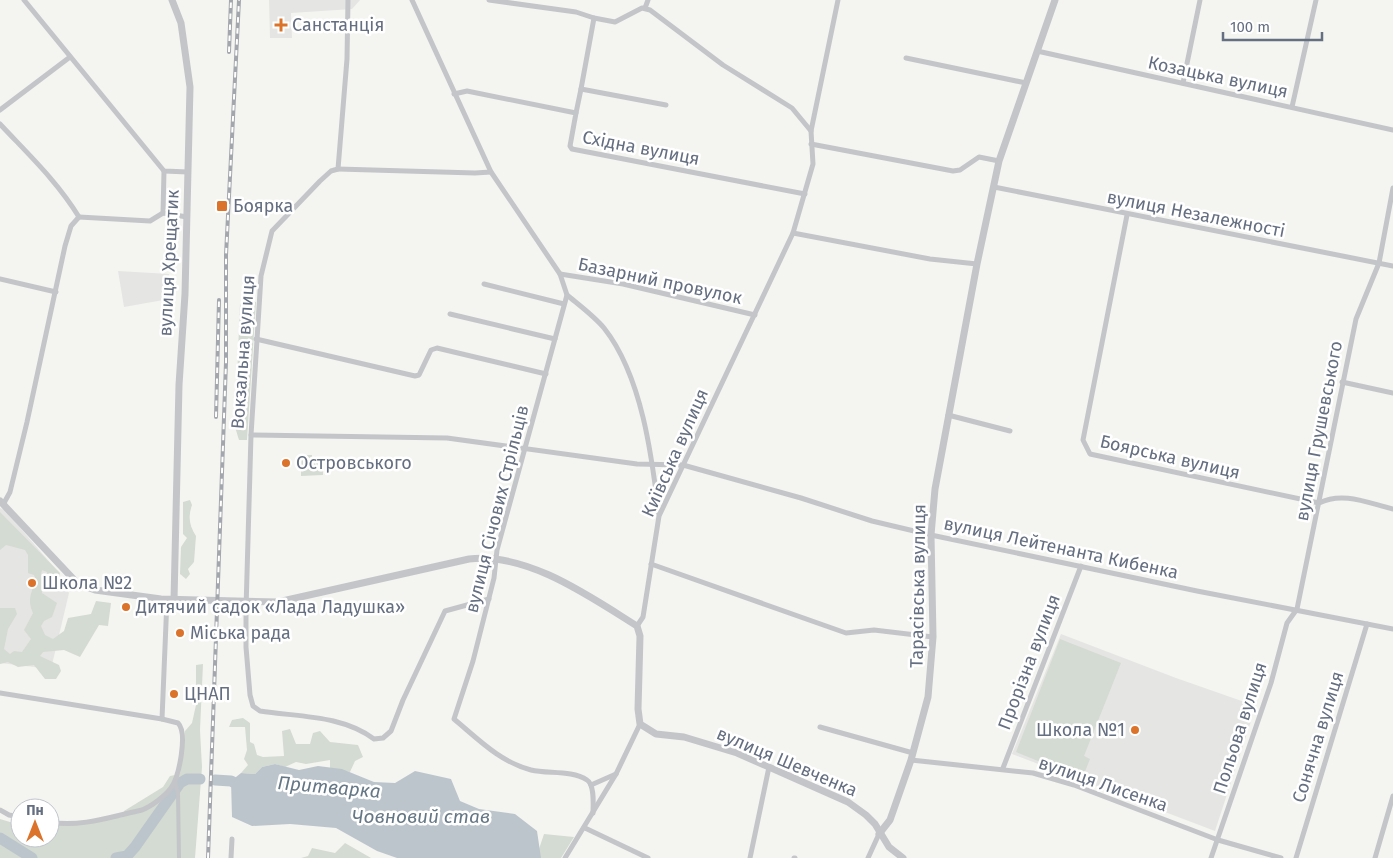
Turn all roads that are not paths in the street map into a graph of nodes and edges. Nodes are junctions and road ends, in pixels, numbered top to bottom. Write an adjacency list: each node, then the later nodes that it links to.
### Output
1 (24, 0): 14 (street, вулиця Хрещатик)
2 (172, 0): 31 (street)
3 (348, 0): 29 (street)
4 (412, 0): 19 (street)
5 (489, 0): 12 (street)
6 (648, 0): 11 (street)
7 (838, 0): 26 (street, Київська вулиця)
8 (1055, 0): 13 (street, Тарасівська вулиця)
9 (1200, 0): 17 (street)
10 (1316, 0): 21 (street)
11 (646, 8): 12 (street); 26 (street)
12 (594, 18): 18 (street)
13 (1037, 51): 16 (street, Тарасівська вулиця); 17 (street, Козацька вулиця)
14 (70, 57): 22 (street); 30 (street, вулиця Хрещатик)
15 (906, 58): 16 (street)
16 (1026, 83): 28 (street, Тарасівська вулиця)
17 (1183, 83): 21 (street, Козацька вулиця)
18 (581, 89): 20 (street); 23 (street)
19 (454, 94): 23 (street, Східна вулиця); 32 (street)
20 (666, 105)
21 (1292, 107): 25 (street, Козацька вулиця)
22 (0, 110)
23 (576, 113): 35 (street, Східна вулиця)
24 (0, 124): 38 (street)
25 (1393, 130)
26 (811, 131): 27 (street, Київська вулиця)
27 (811, 144): 28 (street); 35 (street, Київська вулиця)
28 (1000, 161): 33 (street, Тарасівська вулиця)
29 (338, 169): 32 (street); 52 (street, Вокзальна вулиця)
30 (164, 171): 31 (street, вулиця Хрещатик); 36 (street)
31 (188, 172): 39 (street, вулиця Хрещатик)
32 (491, 172): 44 (street)
33 (994, 188): 37 (street, вулиця Незалежності); 42 (street, Тарасівська вулиця)
34 (1393, 188): 41 (street, вулиця Грушевського)
35 (805, 194): 40 (street, Київська вулиця)
36 (163, 214): 38 (street); 39 (street)
37 (1127, 215): 41 (street, вулиця Незалежності); 64 (street, Боярська вулиця)
38 (79, 217): 47 (street)
39 (187, 217): 71 (street, вулиця Хрещатик)
40 (793, 233): 42 (street); 51 (street, Київська вулиця)
41 (1379, 263): 43 (street, вулиця Незалежності); 55 (street, вулиця Грушевського)
42 (977, 264): 57 (street, Тарасівська вулиця)
43 (1393, 266)
44 (560, 274): 48 (street); 51 (street, Базарний провулок)
45 (0, 279): 47 (street)
46 (484, 284): 49 (street)
47 (56, 292): 63 (street)
48 (567, 295): 49 (street, вулиця Січових Стрільців); 61 (street)
49 (564, 304): 53 (street, вулиця Січових Стрільців)
50 (450, 314): 53 (street)
51 (755, 315): 62 (street, Київська вулиця)
52 (256, 339): 54 (street); 59 (street, Вокзальна вулиця)
53 (556, 339): 54 (street, вулиця Січових Стрільців)
54 (546, 374): 60 (street, вулиця Січових Стрільців)
55 (1342, 382): 56 (street); 64 (street, вулиця Грушевського)
56 (1393, 393)
57 (948, 414): 58 (street); 67 (street, Тарасівська вулиця)
58 (1010, 431)
59 (251, 435): 60 (street, вулиця Лейтенанта Кибенка); 73 (street, Вокзальна вулиця)
60 (526, 450): 61 (street, вулиця Лейтенанта Кибенка); 68 (street, вулиця Січових Стрільців)
61 (653, 465): 62 (street, вулиця Лейтенанта Кибенка); 66 (street)
62 (683, 465): 66 (street, Київська вулиця); 67 (street, вулиця Лейтенанта Кибенка)
63 (2, 502): 71 (street)
64 (1319, 503): 65 (street, Боярська вулиця); 74 (street, вулиця Грушевського)
65 (1393, 509)
66 (660, 516): 69 (street, Київська вулиця)
67 (931, 534): 70 (street, вулиця Лейтенанта Кибенка); 78 (street, Тарасівська вулиця)
68 (496, 558): 72 (street, вулиця Січових Стрільців); 73 (street); 76 (street)
69 (651, 564): 76 (street, Київська вулиця); 78 (street)
70 (1081, 566): 74 (street, вулиця Лейтенанта Кибенка); 85 (street, Прорізна вулиця)
71 (171, 599): 73 (street); 80 (street)
72 (489, 599): 73 (street, Вокзальна вулиця); 88 (street, вулиця Січових Стрільців)
73 (247, 602)
74 (1297, 609): 75 (street, вулиця Лейтенанта Кибенка); 95 (street, Польова вулиця)
75 (1367, 624): 77 (street, вулиця Лейтенанта Кибенка); 105 (street, Сонячна вулиця)
76 (637, 626): 81 (street, Київська вулиця)
77 (1393, 629)
78 (933, 637): 83 (street, Тарасівська вулиця)
79 (0, 693): 80 (street)
80 (162, 719): 87 (street)
81 (640, 724): 84 (street, вулиця Шевченка); 86 (street, Київська вулиця)
82 (820, 727): 83 (street, вулиця Лисенка)
83 (912, 756): 85 (street, вулиця Лисенка); 93 (street, Тарасівська вулиця)
84 (769, 767): 93 (street, вулиця Шевченка); 100 (street)
85 (1003, 768): 95 (street, вулиця Лисенка)
86 (616, 774): 88 (street); 90 (street, Київська вулиця)
87 (175, 780): 91 (street); 96 (street)
88 (591, 785): 90 (street)
89 (1393, 796): 106 (street)
90 (593, 813): 92 (street, Київська вулиця)
91 (60, 824)
92 (584, 828): 98 (street, Київська вулиця); 99 (street)
93 (879, 834): 101 (street, Тарасівська вулиця); 102 (street, вулиця Шевченка)
94 (232, 839): 97 (street)
95 (1218, 840): 103 (street, Польова вулиця); 104 (street, вулиця Лисенка)
96 (179, 858)
97 (231, 858)
98 (565, 858)
99 (648, 858)
100 (750, 858)
101 (868, 858)
102 (904, 858)
103 (1211, 858)
104 (1281, 858)
105 (1296, 858)
106 (1375, 858)

